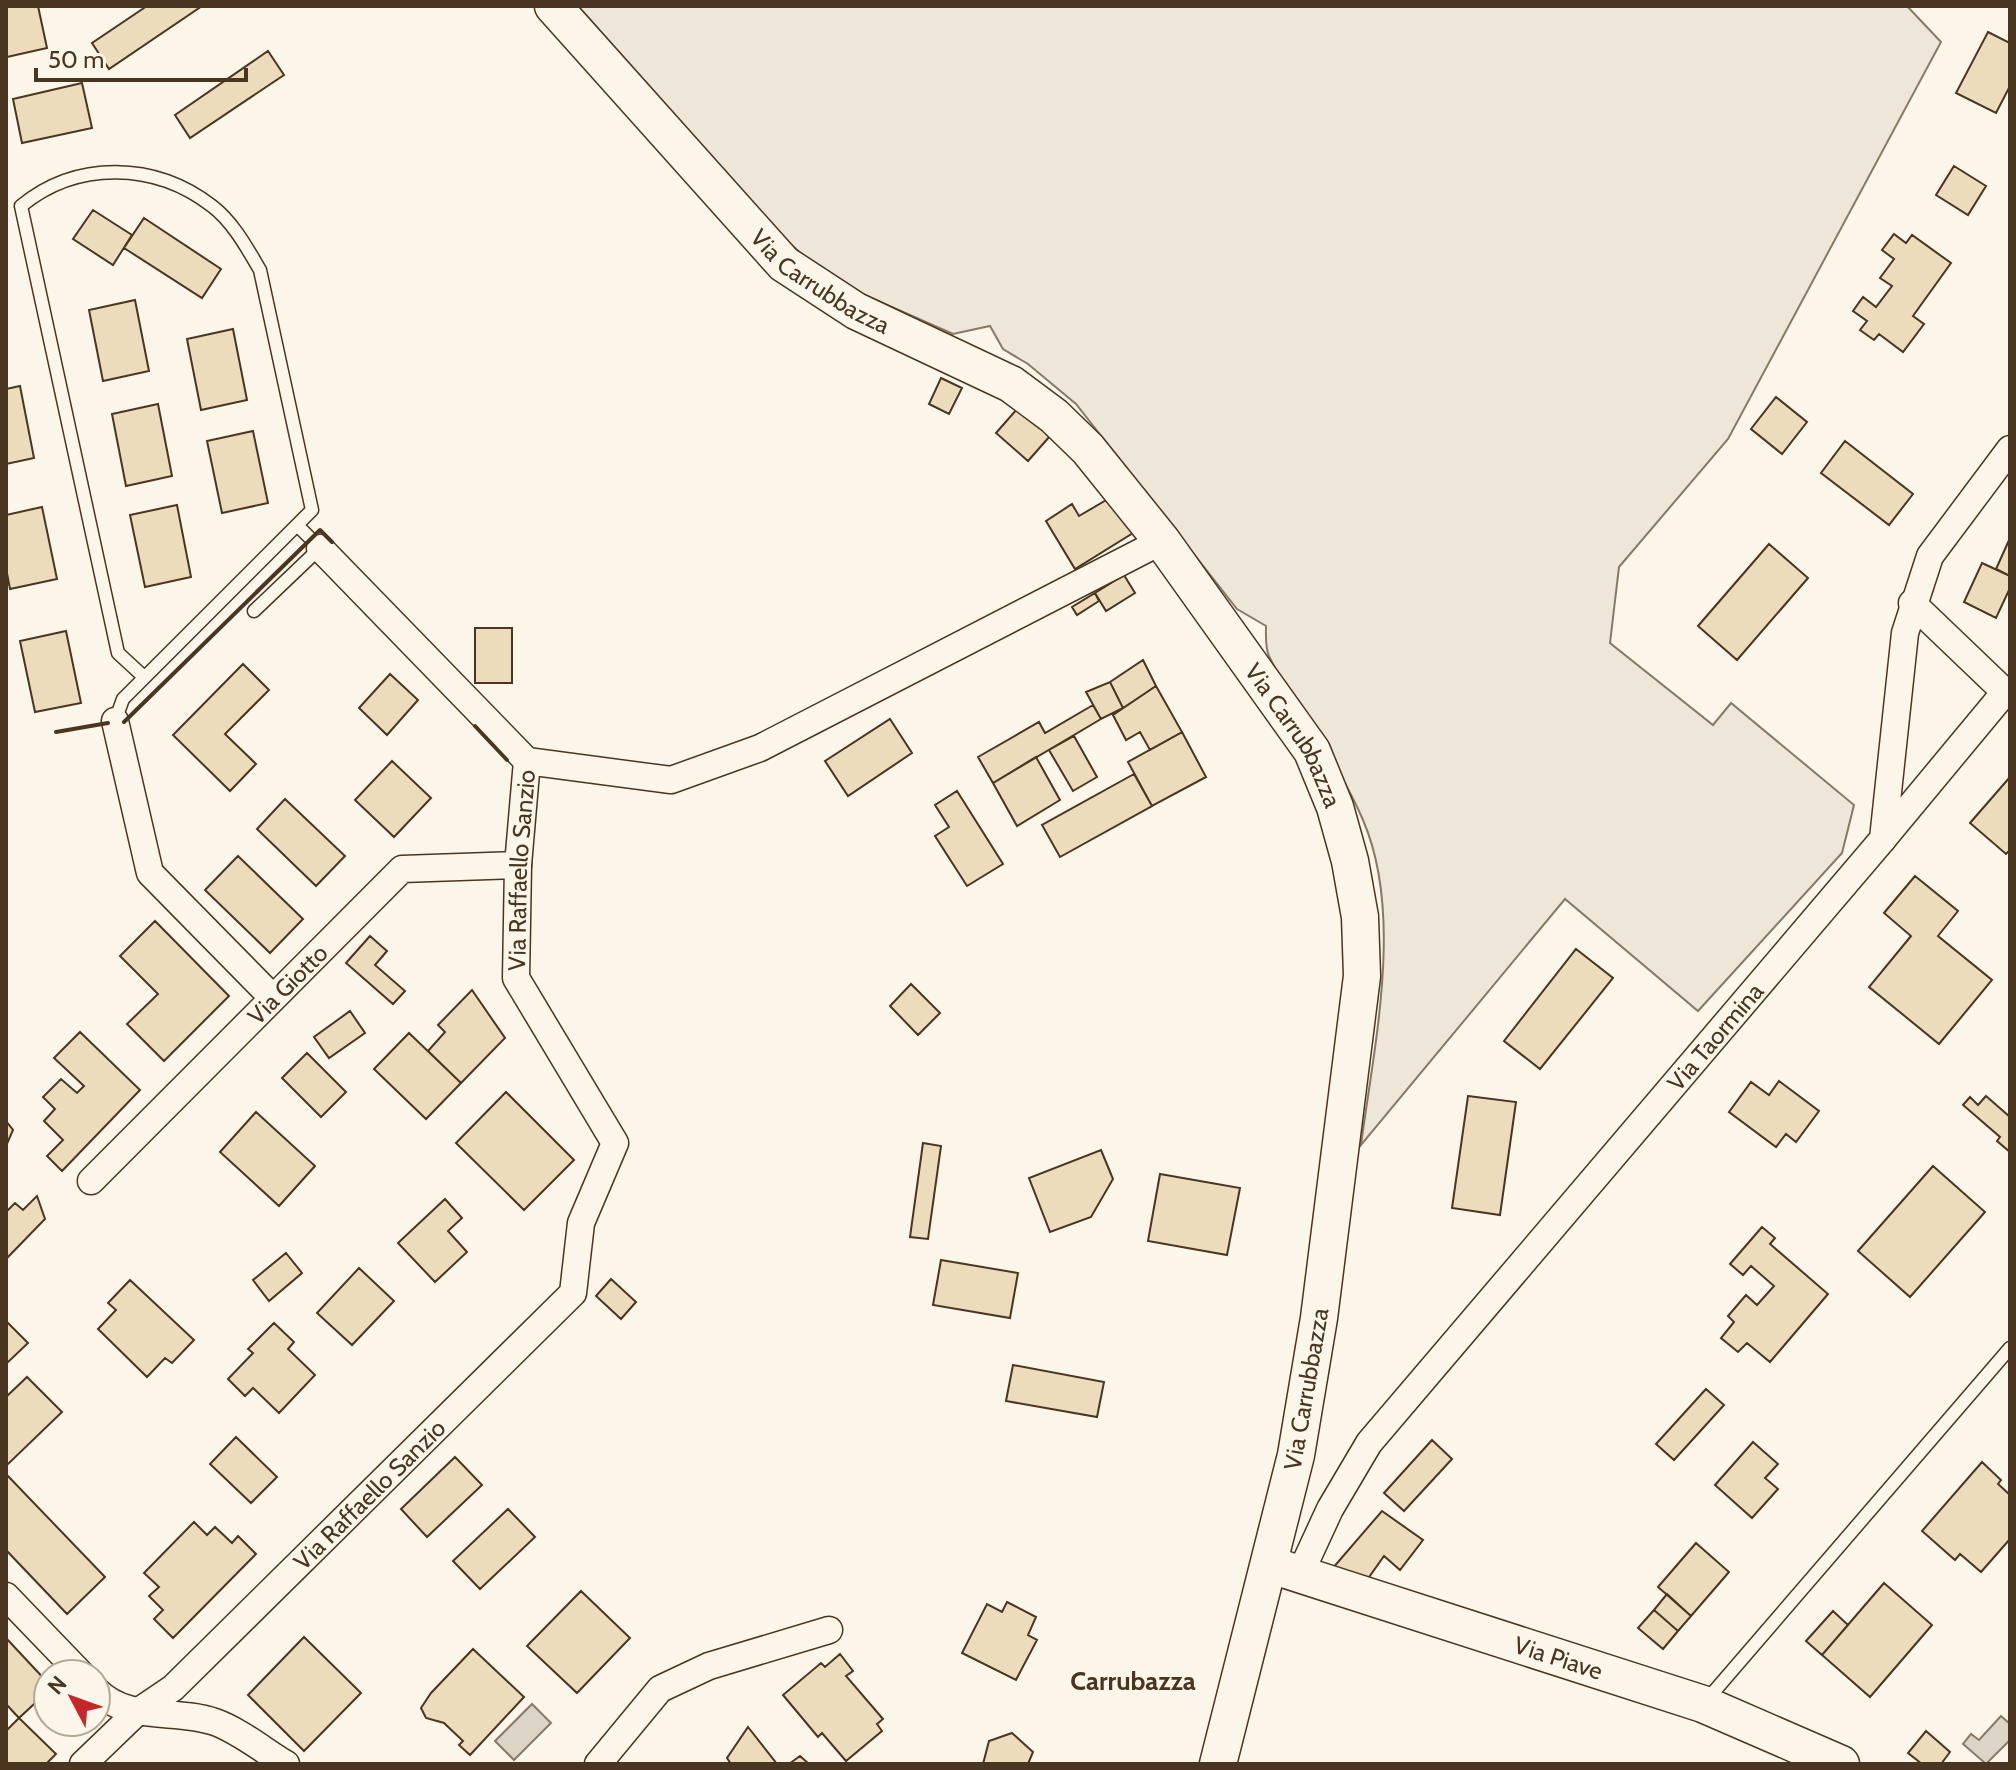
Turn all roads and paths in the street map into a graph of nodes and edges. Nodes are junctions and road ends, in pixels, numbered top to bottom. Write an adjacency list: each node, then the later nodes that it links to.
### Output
1 (553, 6): 4 (main road, Via Carrubbazza)
2 (2010, 449): 6 (street)
3 (297, 525): 5 (lane); 8 (lane); 8 (lane)
4 (1162, 541): 10 (street, Via Raffaello Sanzio); 16 (main road, Via Carrubbazza)
5 (320, 548): 7 (lane); 10 (street)
6 (1912, 603): 11 (street); 11 (street, Via Taormina)
7 (254, 611)
8 (144, 677): 9 (lane)
9 (115, 721): 13 (street)
10 (527, 761): 12 (street, Via Raffaello Sanzio)
11 (1883, 839): 16 (street, Via Taormina)
12 (518, 865): 13 (street, Via Giotto); 22 (street, Via Raffaello Sanzio)
13 (273, 998): 14 (street, Via Giotto)
14 (91, 1181)
15 (2010, 1348): 21 (lane)
16 (1285, 1569): 21 (main road, Via Piave); 26 (main road, Via Carrubbazza)
17 (6, 1596): 19 (street)
18 (829, 1630): 25 (street)
19 (66, 1658)
20 (112, 1702): 22 (street)
21 (1703, 1704): 27 (main road, Via Piave)
22 (136, 1713): 23 (street, Via Raffaello Sanzio); 24 (street)
23 (83, 1764)
24 (286, 1764)
25 (598, 1764)
26 (1218, 1764)
27 (1841, 1764)

